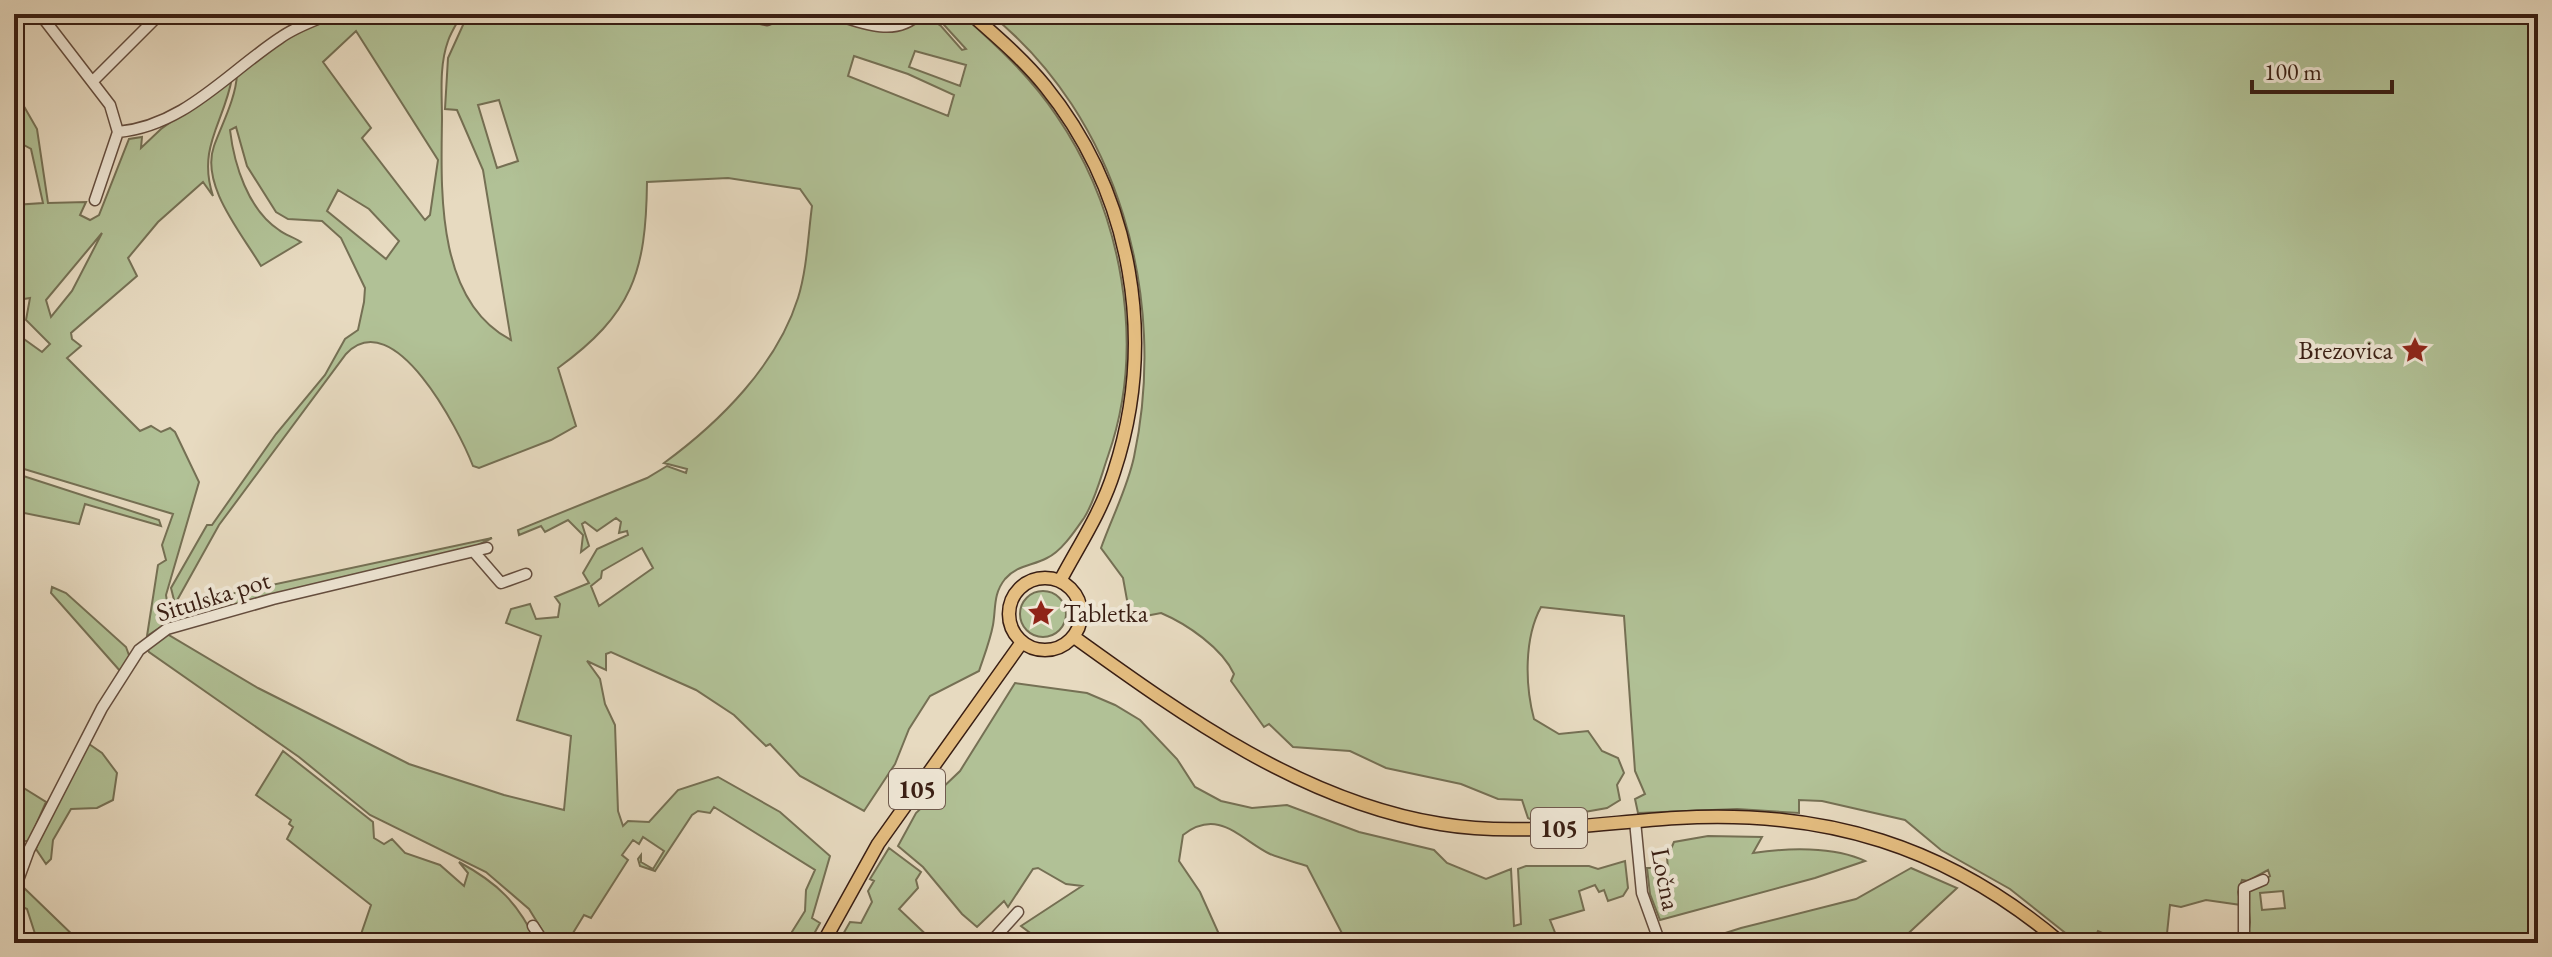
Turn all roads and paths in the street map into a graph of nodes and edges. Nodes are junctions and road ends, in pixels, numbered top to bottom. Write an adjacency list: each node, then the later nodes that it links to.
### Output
1 (40, 14): 9 (street)
2 (160, 14): 9 (street)
3 (330, 14): 10 (street)
4 (740, 14): 5 (street)
5 (782, 14)
6 (835, 14): 7 (street)
7 (918, 14)
8 (971, 14): 13 (main road)
9 (94, 80): 10 (street)
10 (118, 132): 11 (street)
11 (95, 200)
12 (526, 574): 18 (street, Situlska pot)
13 (1060, 581): 14 (main road); 15 (main road)
14 (1074, 637): 15 (main road); 16 (main road, 105)
15 (1022, 642): 22 (main road, 105)
16 (1635, 821): 24 (street, Ločna); 25 (main road, 105)
17 (2263, 880): 26 (street)
18 (14, 891)
19 (1018, 912): 23 (street)
20 (533, 926): 21 (street)
21 (544, 943)
22 (823, 943)
23 (990, 943)
24 (1660, 943)
25 (2061, 943)
26 (2244, 943)

